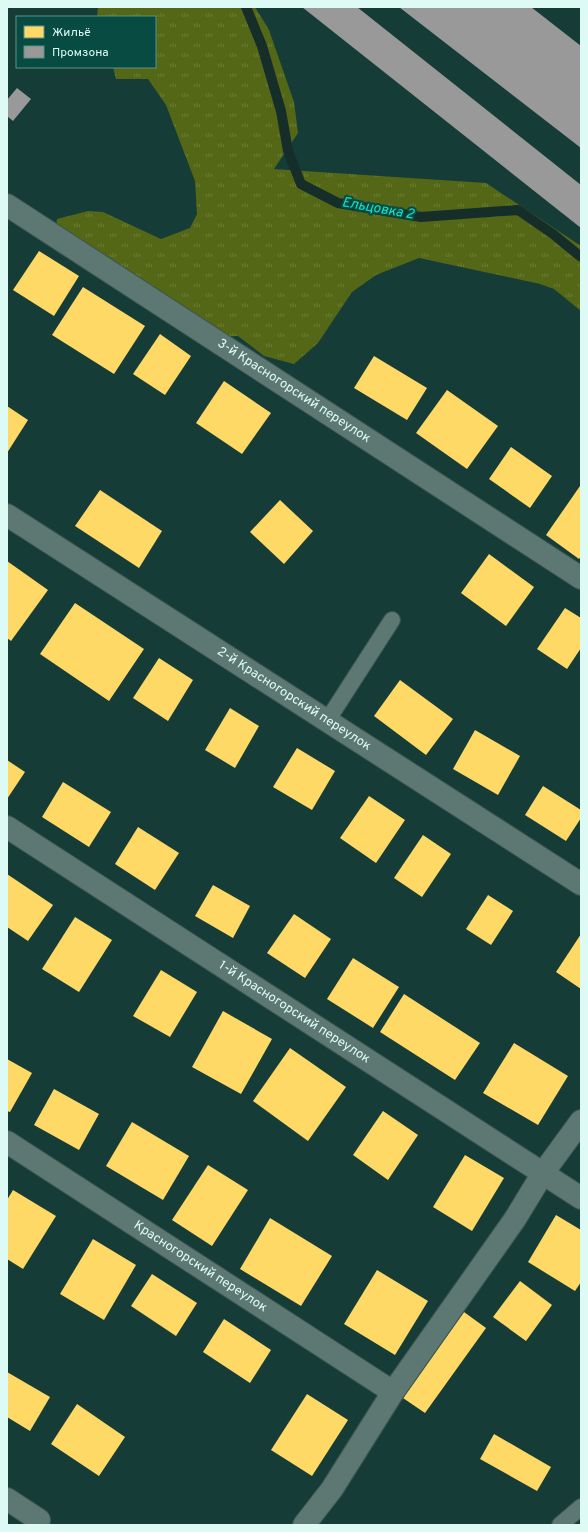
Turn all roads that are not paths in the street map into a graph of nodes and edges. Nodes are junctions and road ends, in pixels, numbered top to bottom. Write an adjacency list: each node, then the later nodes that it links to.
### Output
1 (7, 205): 3 (street, 3-й Красногорский переулок)
2 (7, 515): 5 (street, 2-й Красногорский переулок)
3 (581, 578)
4 (392, 620): 5 (lane)
5 (327, 720): 7 (street, 2-й Красногорский переулок)
6 (7, 827): 10 (street, 1-й Красногорский переулок)
7 (581, 884)
8 (581, 1121): 10 (street)
9 (7, 1142): 12 (street, Красногорский переулок)
10 (543, 1173): 11 (street, 1-й Красногорский переулок); 12 (street)
11 (581, 1198)
12 (393, 1392): 16 (street)
13 (7, 1499): 15 (street)
14 (581, 1506): 17 (lane)
15 (39, 1520)
16 (304, 1525)
17 (560, 1525)

